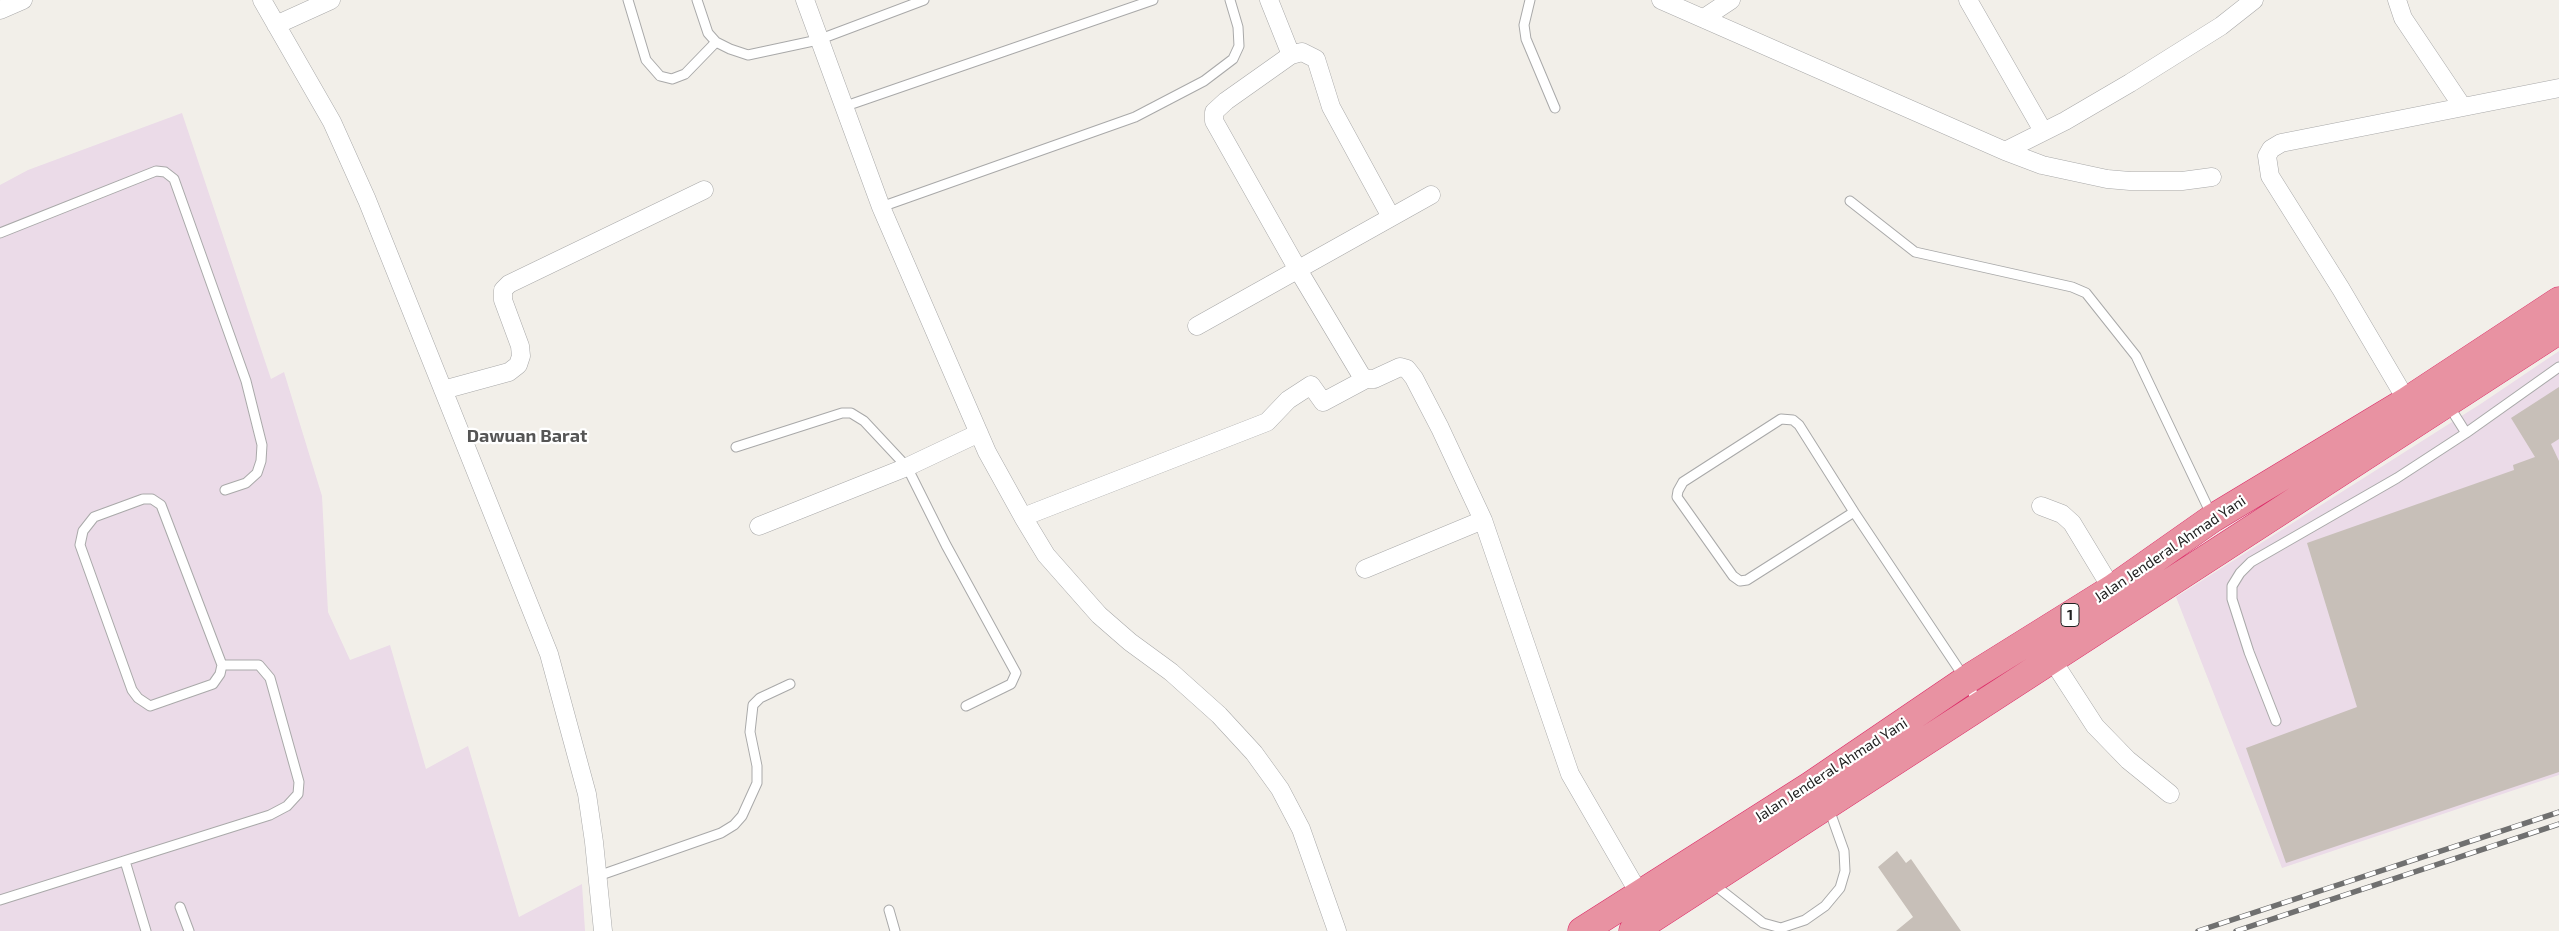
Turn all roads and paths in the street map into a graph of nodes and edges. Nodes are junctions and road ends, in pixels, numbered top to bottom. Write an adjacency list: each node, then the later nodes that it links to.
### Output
1 (23, 0): 17 (street)
2 (262, 0): 19 (street)
3 (331, 0): 19 (street)
4 (628, 0): 21 (lane)
5 (697, 0): 21 (lane)
6 (805, 0): 20 (street)
7 (924, 0): 20 (lane)
8 (1153, 0): 25 (lane)
9 (1230, 0): 33 (lane)
10 (1269, 0): 22 (street)
11 (1530, 0): 26 (lane)
12 (1661, 0): 18 (street)
13 (1731, 0): 18 (street)
14 (1968, 0): 27 (street)
15 (2254, 0): 27 (street)
16 (2397, 0): 24 (street)
17 (0, 10)
18 (1704, 18): 28 (street)
19 (276, 25): 42 (street)
20 (818, 40): 21 (lane); 25 (street)
21 (716, 42)
22 (1291, 55): 34 (street); 36 (street)
23 (2559, 88): 24 (street)
24 (2462, 106): 44 (street)
25 (843, 107): 33 (street)
26 (1555, 108)
27 (2043, 131): 28 (street)
28 (2005, 151): 29 (street)
29 (2212, 177)
30 (704, 190): 42 (street)
31 (1431, 195): 34 (street)
32 (1850, 201): 53 (lane)
33 (881, 207): 45 (street)
34 (1391, 217): 36 (street)
35 (0, 233): 49 (lane)
36 (1298, 268): 38 (street); 41 (street)
37 (2559, 301): 43 (highway, Jalan Jenderal Ahmad Yani / 1)
38 (1197, 326)
39 (2559, 330): 43 (highway, Jalan Jenderal Ahmad Yani / 1)
40 (2559, 368): 46 (lane)
41 (1366, 379): 52 (street); 54 (street)
42 (444, 390): 68 (street)
43 (2440, 393): 44 (highway, Jalan Jenderal Ahmad Yani / 1); 46 (lane); 58 (highway, Jalan Jenderal Ahmad Yani / 1)
44 (2407, 401): 53 (highway, Jalan Jenderal Ahmad Yani / 1)
45 (979, 433): 48 (street); 52 (street)
46 (2466, 433): 64 (lane)
47 (736, 447): 48 (lane)
48 (906, 467): 55 (street); 62 (lane)
49 (225, 490)
50 (2041, 506): 57 (street)
51 (1854, 512): 51 (lane); 60 (lane)
52 (1023, 518): 78 (street)
53 (2213, 518): 57 (highway, Jalan Jenderal Ahmad Yani / 1)
54 (1483, 520): 56 (street); 70 (street)
55 (759, 526)
56 (1365, 569)
57 (2112, 588): 60 (highway, Jalan Jenderal Ahmad Yani / 1)
58 (2051, 658): 63 (highway, Jalan Jenderal Ahmad Yani / 1); 65 (street)
59 (222, 665): 59 (lane); 67 (lane)
60 (1966, 680): 63 (lane); 70 (highway, Jalan Jenderal Ahmad Yani / 1)
61 (790, 684): 68 (lane)
62 (966, 706)
63 (1979, 706): 66 (highway, Jalan Jenderal Ahmad Yani / 1)
64 (2276, 722)
65 (2170, 794)
66 (1827, 804): 69 (highway, Jalan Jenderal Ahmad Yani / 1); 69 (lane)
67 (125, 861): 71 (lane); 74 (lane)
68 (598, 876): 76 (street)
69 (1710, 881): 80 (highway, Jalan Jenderal Ahmad Yani / 1)
70 (1640, 895): 79 (highway, Jalan Jenderal Ahmad Yani / 1)
71 (0, 900)
72 (180, 907): 75 (lane)
73 (889, 910): 77 (lane)
74 (146, 931)
75 (189, 931)
76 (602, 931)
77 (895, 931)
78 (1337, 931)
79 (1582, 931)
80 (1633, 931)

